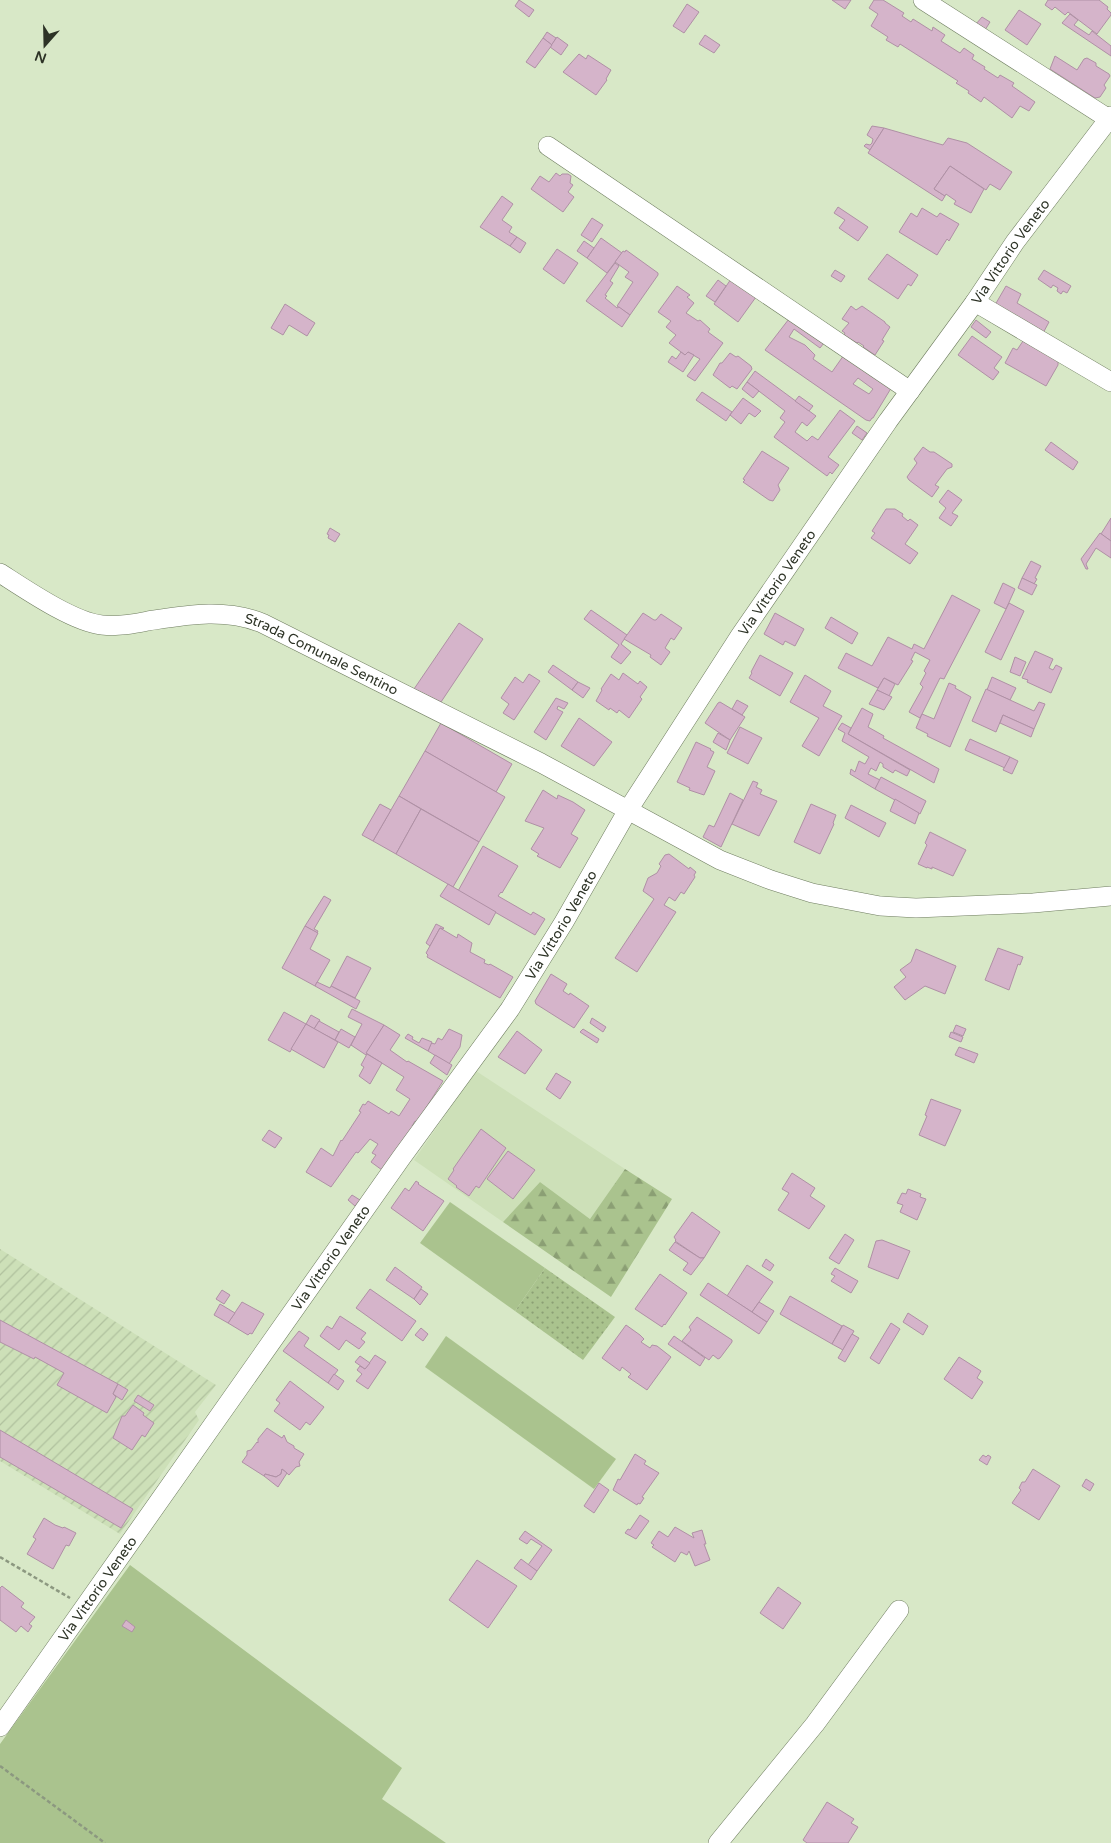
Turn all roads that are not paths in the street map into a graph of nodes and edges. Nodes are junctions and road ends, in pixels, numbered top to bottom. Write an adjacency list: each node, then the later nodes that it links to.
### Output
1 (922, 0): 2 (street)
2 (1110, 117): 4 (street, Via Vittorio Veneto)
3 (548, 146): 6 (street)
4 (974, 302): 5 (street); 6 (street, Via Vittorio Veneto)
5 (1111, 382)
6 (910, 391): 8 (street, Via Vittorio Veneto)
7 (0, 573): 8 (street, Strada Comunale Sentino)
8 (628, 810): 9 (street, Strada Comunale Sentino); 11 (street, Via Vittorio Veneto)
9 (1111, 896)
10 (899, 1610): 12 (street)
11 (0, 1727)
12 (718, 1843)

